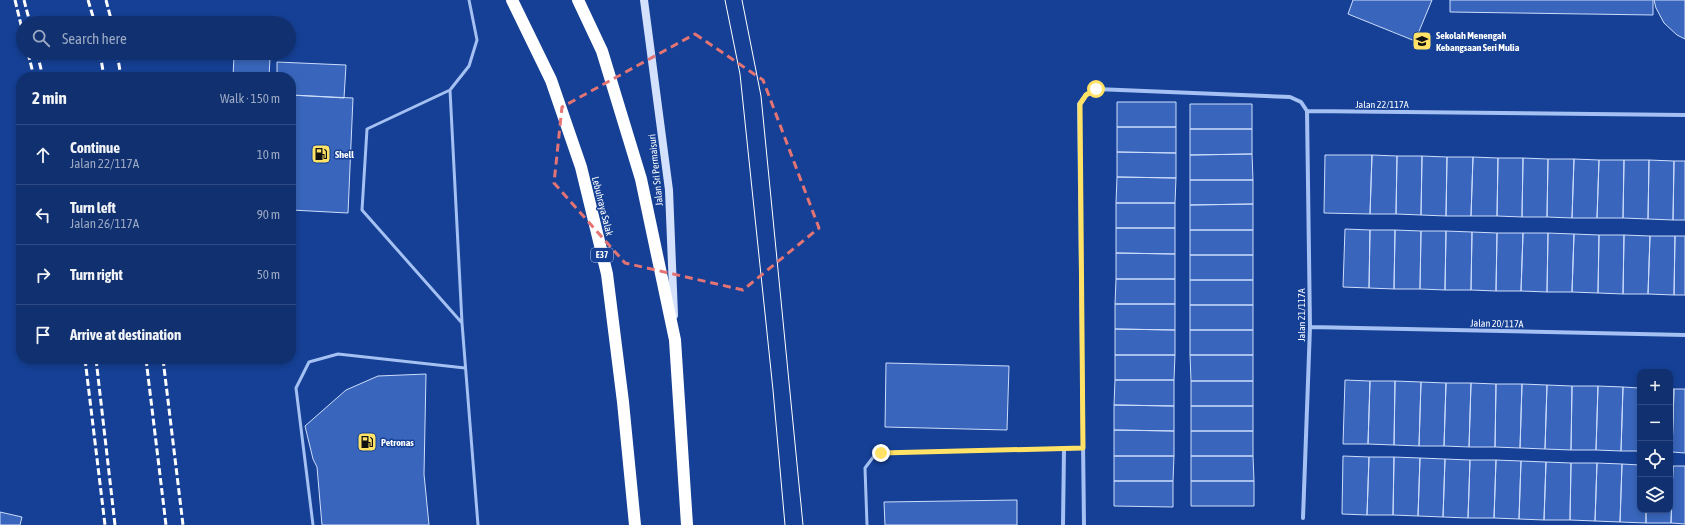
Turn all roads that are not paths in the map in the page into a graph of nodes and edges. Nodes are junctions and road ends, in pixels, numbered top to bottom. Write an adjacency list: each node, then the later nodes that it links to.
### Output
1 (469, 0): 5 (lane)
2 (512, 0): 18 (highway, Lebuhraya Salak / E37)
3 (578, 0): 11 (highway)
4 (644, 0): 11 (main road, Jalan Sri Permaisuri)
5 (450, 90): 8 (lane); 8 (lane)
6 (1307, 112): 7 (street, Jalan 22/117A); 9 (street, Jalan 21/117A); 13 (street)
7 (1685, 115)
8 (462, 323): 12 (lane)
9 (1310, 327): 10 (street, Jalan 20/117A); 15 (street, Jalan 21/117A)
10 (1685, 335)
11 (675, 340): 19 (highway)
12 (465, 368): 16 (lane); 17 (lane)
13 (1083, 448): 14 (lane); 22 (street)
14 (1064, 449): 20 (lane); 21 (street)
15 (1302, 518)
16 (313, 525)
17 (478, 525)
18 (635, 525)
19 (687, 525)
20 (867, 525)
21 (1063, 525)
22 (1084, 525)

